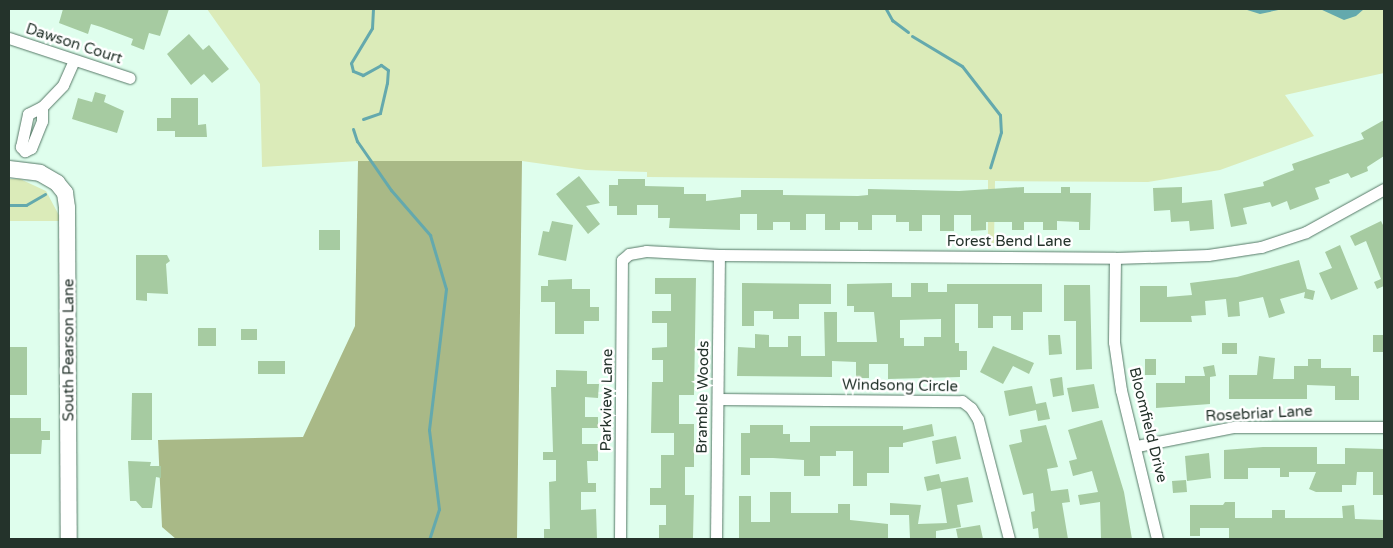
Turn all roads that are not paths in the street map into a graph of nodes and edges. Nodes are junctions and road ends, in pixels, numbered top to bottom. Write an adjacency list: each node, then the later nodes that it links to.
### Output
1 (9, 38): 2 (street, Dawson Court)
2 (74, 60): 3 (street, Dawson Court); 4 (street)
3 (130, 78)
4 (11, 170): 12 (street, South Pearson Lane)
5 (1384, 190): 7 (street, Forest Bend Lane)
6 (720, 256): 7 (street, Forest Bend Lane); 8 (street, Forest Bend Lane); 9 (street, Bramble Woods)
7 (1116, 258): 11 (street, Bloomfield Drive)
8 (622, 260): 13 (street, Parkview Lane)
9 (718, 399): 14 (street, Bramble Woods); 15 (street, Windsong Circle)
10 (1384, 427): 11 (street, Rosebriar Lane)
11 (1137, 446): 16 (street, Bloomfield Drive)
12 (69, 539)
13 (620, 539)
14 (716, 539)
15 (1009, 539)
16 (1157, 539)

